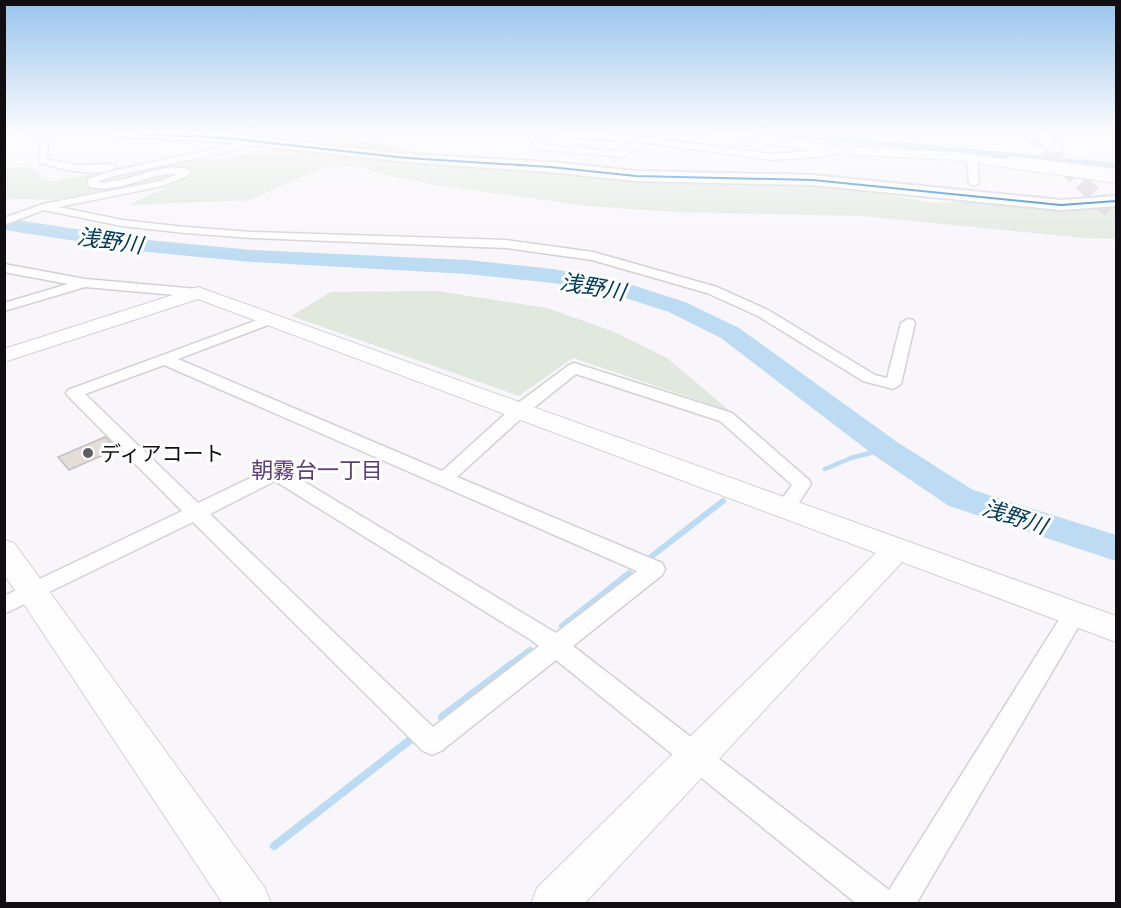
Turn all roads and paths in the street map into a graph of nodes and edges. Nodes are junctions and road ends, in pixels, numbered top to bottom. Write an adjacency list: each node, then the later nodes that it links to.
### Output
1 (110, 174): 2 (street)
2 (156, 174)
3 (184, 174): 10 (street)
4 (620, 174): 9 (main road)
5 (973, 174): 8 (street)
6 (1091, 174): 7 (street)
7 (1116, 178)
8 (974, 183)
9 (1116, 201)
10 (38, 209): 11 (street); 17 (street)
11 (4, 222)
12 (5, 269): 13 (street)
13 (86, 283): 14 (street); 15 (street)
14 (198, 293): 16 (street); 18 (street)
15 (4, 307)
16 (271, 320): 19 (street); 20 (street)
17 (908, 323)
18 (4, 356)
19 (164, 359): 21 (street); 23 (street)
20 (520, 410): 21 (street); 22 (street); 22 (street)
21 (443, 480): 29 (street)
22 (786, 507): 24 (street)
23 (195, 513): 26 (street); 29 (street); 29 (street)
24 (897, 549): 27 (street); 30 (street)
25 (4, 550): 26 (street)
26 (19, 599): 31 (street)
27 (1075, 613): 28 (street); 34 (street)
28 (1116, 629)
29 (556, 646): 30 (street)
30 (698, 756): 32 (street); 33 (street)
31 (249, 903)
32 (553, 903)
33 (882, 903)
34 (898, 903)

